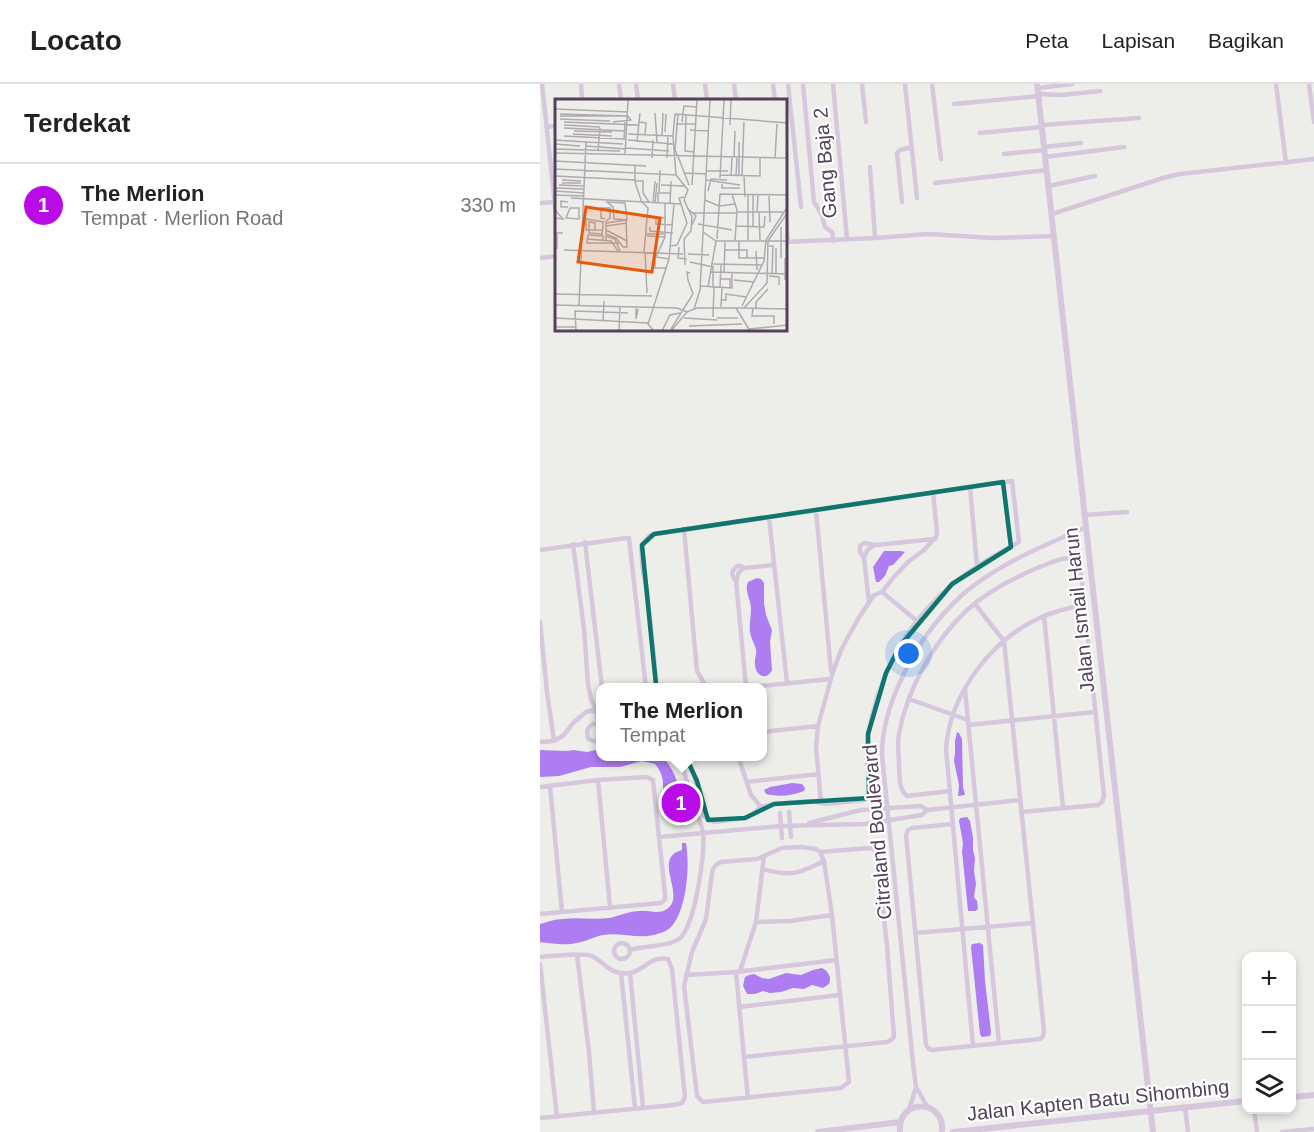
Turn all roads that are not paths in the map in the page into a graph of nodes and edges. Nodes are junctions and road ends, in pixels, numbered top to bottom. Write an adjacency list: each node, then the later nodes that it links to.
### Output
1 (542, 84): 33 (street)
2 (581, 84): 20 (street)
3 (619, 84): 21 (street)
4 (636, 84): 22 (street)
5 (673, 84): 23 (street)
6 (705, 84): 24 (street)
7 (734, 84): 25 (street)
8 (773, 84): 26 (street)
9 (788, 84): 54 (street)
10 (803, 84): 56 (street)
11 (833, 84): 60 (street, Gang Baja 2)
12 (862, 84): 29 (street)
13 (905, 84): 38 (street)
14 (932, 84): 42 (street)
15 (1072, 84): 18 (street)
16 (1276, 84): 44 (street)
17 (1309, 84): 30 (street)
18 (1038, 91): 19 (street); 27 (street); 32 (street, Jalan Ismail Harun)
19 (1101, 91)
20 (582, 99)
21 (621, 99)
22 (638, 99)
23 (675, 99)
24 (707, 99)
25 (735, 99)
26 (775, 99)
27 (954, 104)
28 (1139, 118): 32 (street)
29 (866, 122)
30 (1314, 122)
31 (555, 126): 33 (street)
32 (1042, 126): 34 (street); 40 (street, Jalan Ismail Harun)
33 (546, 127): 35 (street)
34 (980, 133)
35 (547, 134): 36 (street); 51 (street)
36 (540, 135)
37 (1081, 142): 40 (street)
38 (912, 147): 50 (street); 52 (street)
39 (1124, 147): 40 (street)
40 (1045, 151): 41 (street); 46 (street, Jalan Ismail Harun)
41 (1004, 154)
42 (941, 159)
43 (1314, 159): 44 (street)
44 (1286, 163): 55 (street)
45 (870, 167): 59 (street)
46 (1047, 170): 48 (street); 49 (street, Jalan Ismail Harun)
47 (1095, 176): 49 (street)
48 (935, 183)
49 (1049, 186): 55 (street, Jalan Ismail Harun)
50 (917, 198)
51 (555, 202): 53 (street)
52 (902, 202)
53 (540, 203)
54 (801, 207)
55 (1052, 214): 57 (street, Jalan Ismail Harun)
56 (833, 236): 58 (street); 60 (street)
57 (1054, 236): 59 (street); 68 (street, Jalan Ismail Harun)
58 (788, 238)
59 (875, 238): 60 (street)
60 (847, 239)
61 (555, 256): 62 (street)
62 (540, 258)
63 (1003, 482): 64 (street); 75 (street); 75 (street)
64 (969, 487): 65 (street); 78 (street)
65 (933, 492): 66 (street); 72 (street)
66 (816, 510): 69 (street); 87 (street)
67 (1127, 513): 68 (street)
68 (1085, 515): 70 (street, Jalan Ismail Harun)
69 (770, 517): 71 (street); 77 (street)
70 (1086, 527): 129 (street, Citraland Boulevard); 180 (street, Jalan Ismail Harun)
71 (684, 529): 90 (street); 91 (street)
72 (934, 539): 79 (street); 80 (street)
73 (585, 542): 74 (street); 88 (street); 89 (street)
74 (573, 544): 76 (street); 99 (street)
75 (1011, 547): 78 (street)
76 (540, 550)
77 (774, 565): 92 (street); 93 (street)
78 (977, 566): 84 (street)
79 (882, 592): 80 (street); 84 (street)
80 (869, 602): 87 (street)
81 (975, 604): 82 (street); 86 (street); 98 (street)
82 (1084, 604): 83 (street); 101 (street)
83 (1044, 616): 86 (street); 103 (street)
84 (917, 621): 122 (street)
85 (540, 622): 97 (street)
86 (1004, 641): 95 (street); 104 (street)
87 (831, 677): 93 (street); 107 (street)
88 (602, 683)
89 (646, 683)
90 (657, 683)
91 (705, 683)
92 (744, 683)
93 (787, 683): 94 (street)
94 (767, 685)
95 (965, 687): 102 (street); 105 (street)
96 (540, 692): 97 (street)
97 (547, 692): 109 (street)
98 (909, 699): 102 (street); 120 (street)
99 (596, 705)
100 (596, 709): 109 (street)
101 (1095, 712): 103 (street); 128 (street)
102 (953, 714): 105 (street); 120 (street)
103 (1053, 716): 104 (street); 128 (street)
104 (1012, 720): 105 (street); 121 (street)
105 (968, 722): 123 (street)
106 (596, 724): 110 (street)
107 (818, 726): 108 (street); 115 (street)
108 (767, 731)
109 (554, 741): 111 (street)
110 (596, 741)
111 (540, 742)
112 (680, 761): 137 (street)
113 (688, 761): 124 (street)
114 (740, 761): 117 (street)
115 (819, 774): 117 (street); 122 (street)
116 (598, 780): 118 (street); 138 (street); 145 (street)
117 (747, 782): 124 (street)
118 (550, 786): 119 (street); 146 (street)
119 (540, 787)
120 (950, 791): 127 (street)
121 (1020, 800): 123 (street); 131 (street)
122 (821, 803): 125 (street)
123 (975, 805): 127 (street); 151 (street)
124 (761, 807): 126 (street)
125 (788, 807): 126 (street); 135 (street)
126 (779, 808): 136 (street)
127 (952, 808): 130 (street); 134 (street)
128 (1063, 808): 131 (street)
129 (888, 809): 130 (street); 132 (street, Citraland Boulevard); 133 (street)
130 (927, 810): 132 (street)
131 (1021, 812): 150 (street)
132 (889, 820): 133 (street); 170 (street, Citraland Boulevard)
133 (803, 824): 135 (street)
134 (953, 824): 152 (street); 153 (street)
135 (790, 825): 136 (street); 140 (street)
136 (781, 826): 137 (street); 139 (street)
137 (703, 833): 138 (street); 154 (street)
138 (659, 837): 145 (street)
139 (783, 842): 140 (street); 142 (street)
140 (792, 842): 141 (street)
141 (820, 852): 143 (street); 167 (street)
142 (764, 856): 144 (street); 162 (street)
143 (824, 861): 144 (street); 148 (street)
144 (762, 869): 149 (street)
145 (610, 907): 146 (street)
146 (562, 912): 147 (street)
147 (540, 914)
148 (832, 915): 149 (street); 158 (street)
149 (756, 922): 160 (street)
150 (1033, 923): 151 (street); 166 (street)
151 (988, 927): 152 (street); 166 (street)
152 (963, 929): 153 (street); 168 (street)
153 (915, 933): 168 (street)
154 (630, 950): 157 (street); 157 (street)
155 (577, 955): 156 (street); 161 (street); 181 (street)
156 (540, 957)
157 (622, 959): 161 (street)
158 (836, 960): 160 (street); 163 (street)
159 (540, 964): 164 (street)
160 (738, 972): 162 (street); 165 (street)
161 (625, 973): 175 (street); 175 (street); 177 (street)
162 (686, 975): 173 (street)
163 (839, 995): 165 (street); 167 (street)
164 (542, 1000): 183 (street)
165 (739, 1007): 169 (street)
166 (999, 1043): 168 (street)
167 (845, 1045): 169 (street); 173 (street)
168 (973, 1046)
169 (744, 1057): 173 (street)
170 (916, 1087): 178 (street, Citraland Boulevard); 179 (street, Citraland Boulevard)
171 (1314, 1095): 172 (street)
172 (1296, 1097)
173 (748, 1098)
174 (1242, 1101): 176 (street, Jalan Kapten Batu Sihombing)
175 (643, 1107): 177 (street)
176 (1185, 1107): 180 (street, Jalan Kapten Batu Sihombing); 192 (street)
177 (635, 1108): 181 (street)
178 (928, 1108): 179 (street); 189 (street)
179 (909, 1110): 185 (street)
180 (1150, 1111): 190 (street, Jalan Kapten Batu Sihombing); 191 (street, Jalan Ismail Harun)
181 (594, 1112): 183 (street)
182 (1255, 1114): 193 (street)
183 (557, 1117): 184 (street)
184 (540, 1118)
185 (900, 1122): 187 (street); 188 (street)
186 (1314, 1129): 194 (street)
187 (818, 1132)
188 (900, 1132)
189 (942, 1132)
190 (953, 1132)
191 (1153, 1132)
192 (1188, 1132)
193 (1257, 1132)
194 (1282, 1132)

